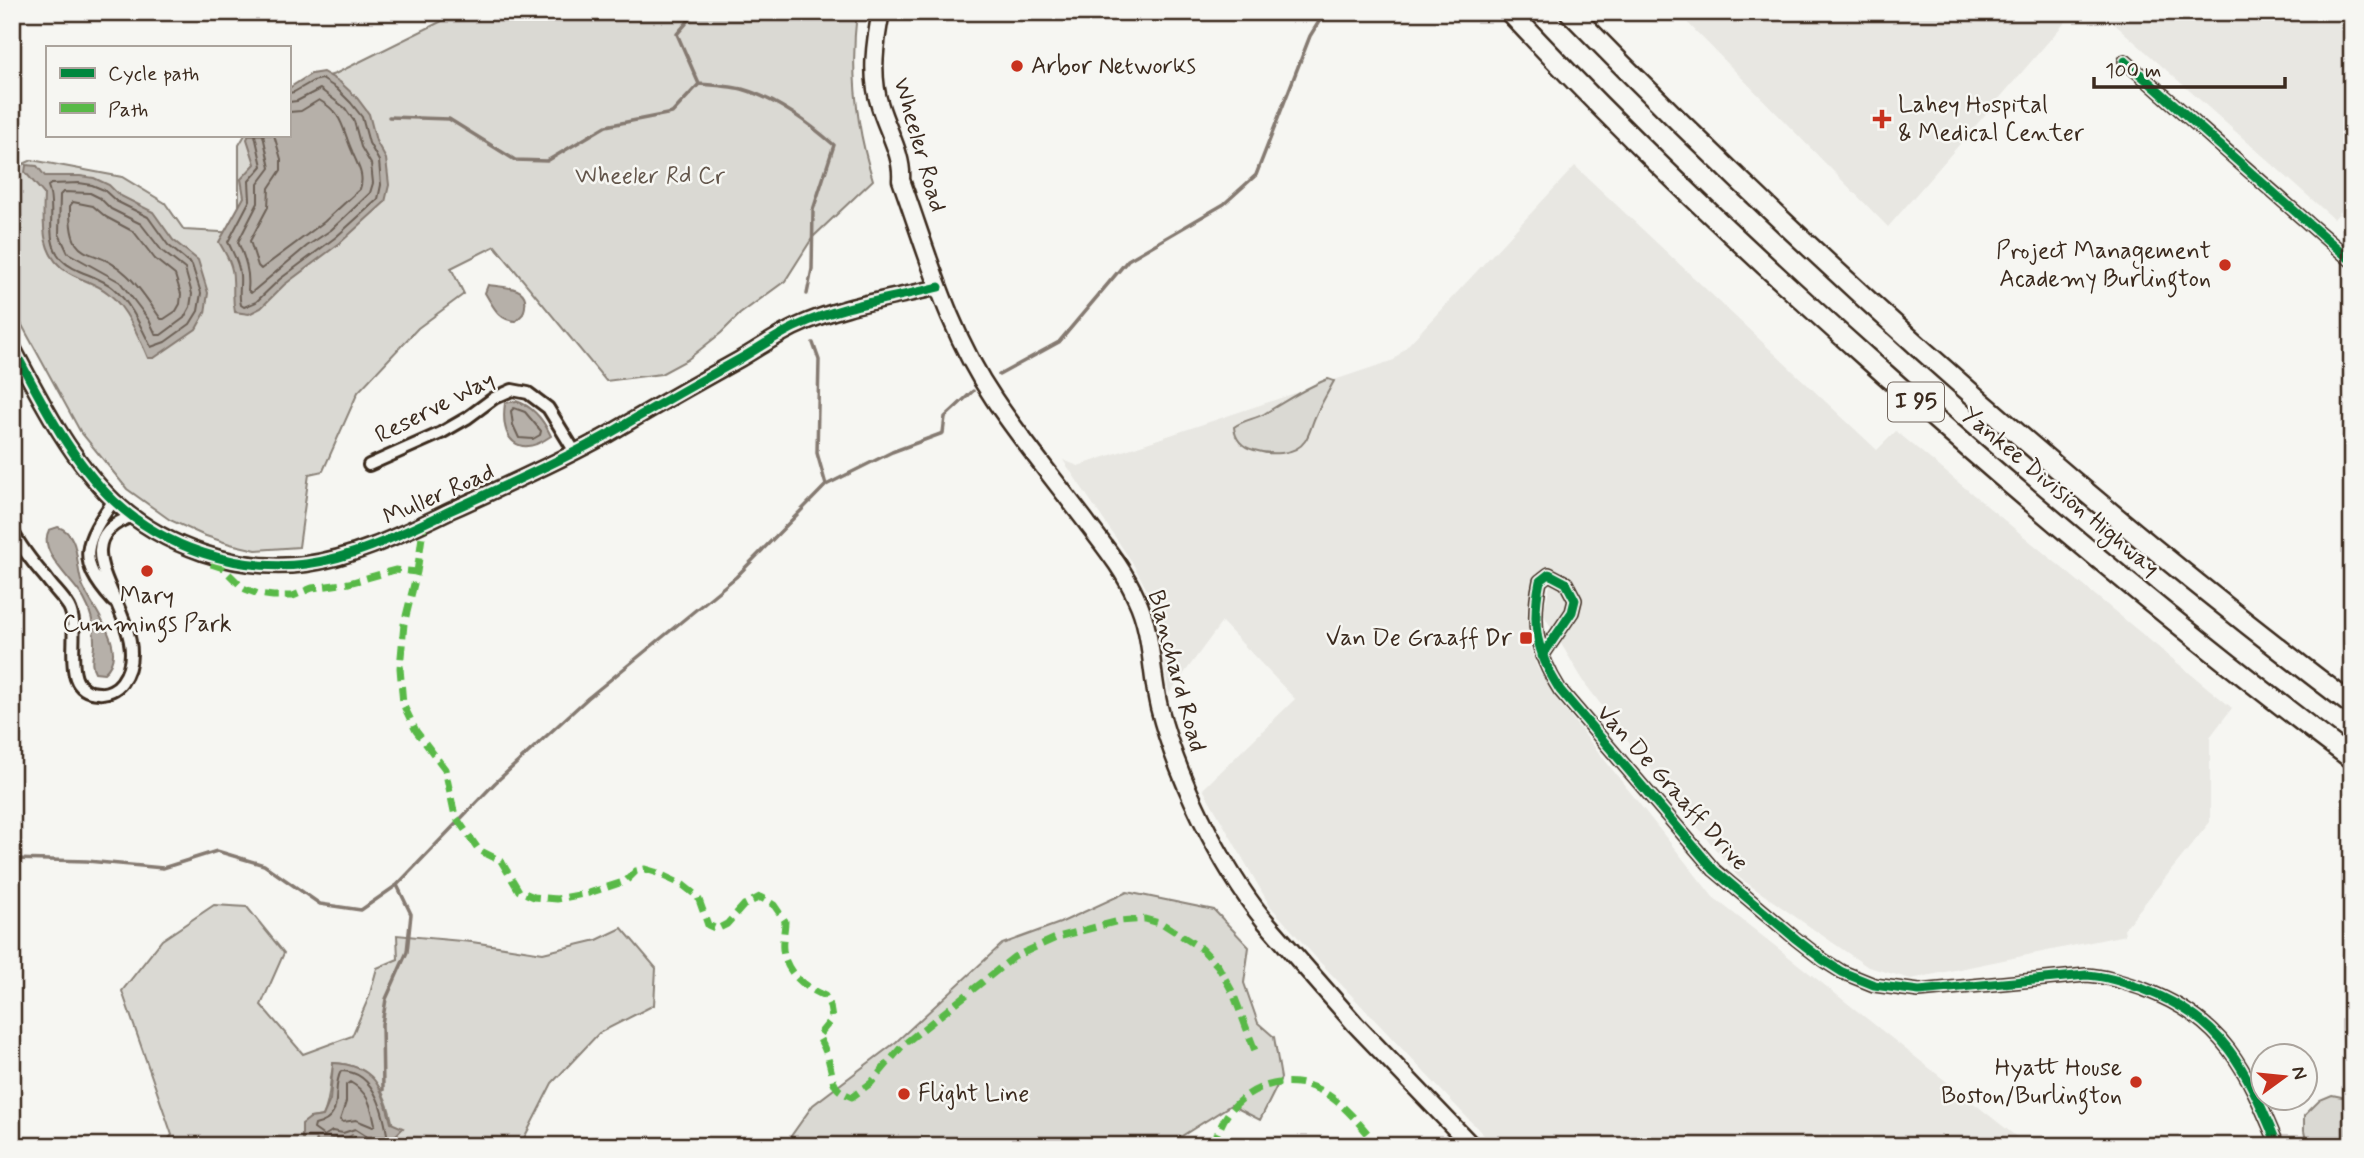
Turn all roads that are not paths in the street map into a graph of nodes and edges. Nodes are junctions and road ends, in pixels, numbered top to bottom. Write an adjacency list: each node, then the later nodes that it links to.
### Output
1 (881, 12): 6 (main road, Wheeler Road)
2 (1510, 12): 17 (highway, Yankee Division Highway / I 95)
3 (1570, 12): 16 (highway, Yankee Division Highway / I 95)
4 (2125, 61): 5 (street)
5 (2352, 261)
6 (939, 287): 8 (street, Muller Road); 18 (main road, Blanchard Road)
7 (12, 346): 10 (street, Muller Road)
8 (575, 452): 9 (street, Reserve Way); 11 (street, Muller Road)
9 (369, 465)
10 (114, 500): 11 (street, Muller Road); 14 (street)
11 (132, 516): 14 (street)
12 (12, 530): 13 (street)
13 (17, 551): 14 (street)
14 (118, 605)
15 (1542, 656): 15 (street, Van De Graaff Drive); 19 (street, Van De Graaff Drive)
16 (2352, 705)
17 (2352, 759)
18 (1472, 1146)
19 (2278, 1146)

